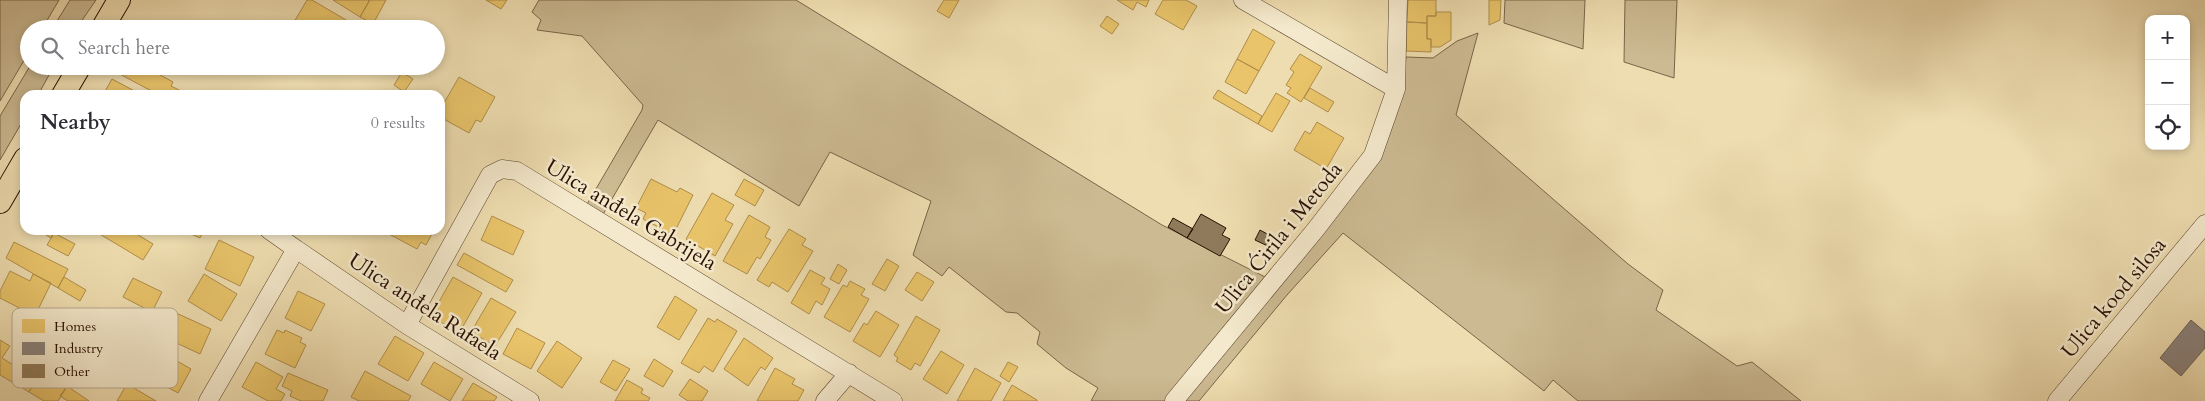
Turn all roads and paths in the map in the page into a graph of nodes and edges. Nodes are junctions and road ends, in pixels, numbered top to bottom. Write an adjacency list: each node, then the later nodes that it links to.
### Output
1 (119, 0): 4 (main road)
2 (1243, 0): 6 (street)
3 (1398, 0): 6 (street, Ulica Ćirila i Metoda)
4 (107, 20)
5 (75, 75): 7 (main road)
6 (1396, 89): 19 (street, Ulica Ćirila i Metoda)
7 (66, 90)
8 (20, 168): 9 (main road)
9 (0, 202)
10 (2205, 224): 20 (street, Ulica kood silosa)
11 (277, 235): 12 (street, Ulica anđela Rafaela)
12 (296, 249): 13 (street, Ulica anđela Rafaela); 15 (street)
13 (407, 325): 14 (street, Ulica anđela Gabrijela); 16 (street, Ulica anđela Rafaela)
14 (849, 373): 17 (street); 18 (street, Ulica anđela Gabrijela)
15 (208, 401)
16 (530, 401)
17 (825, 401)
18 (893, 401)
19 (1174, 401)
20 (2057, 401)

